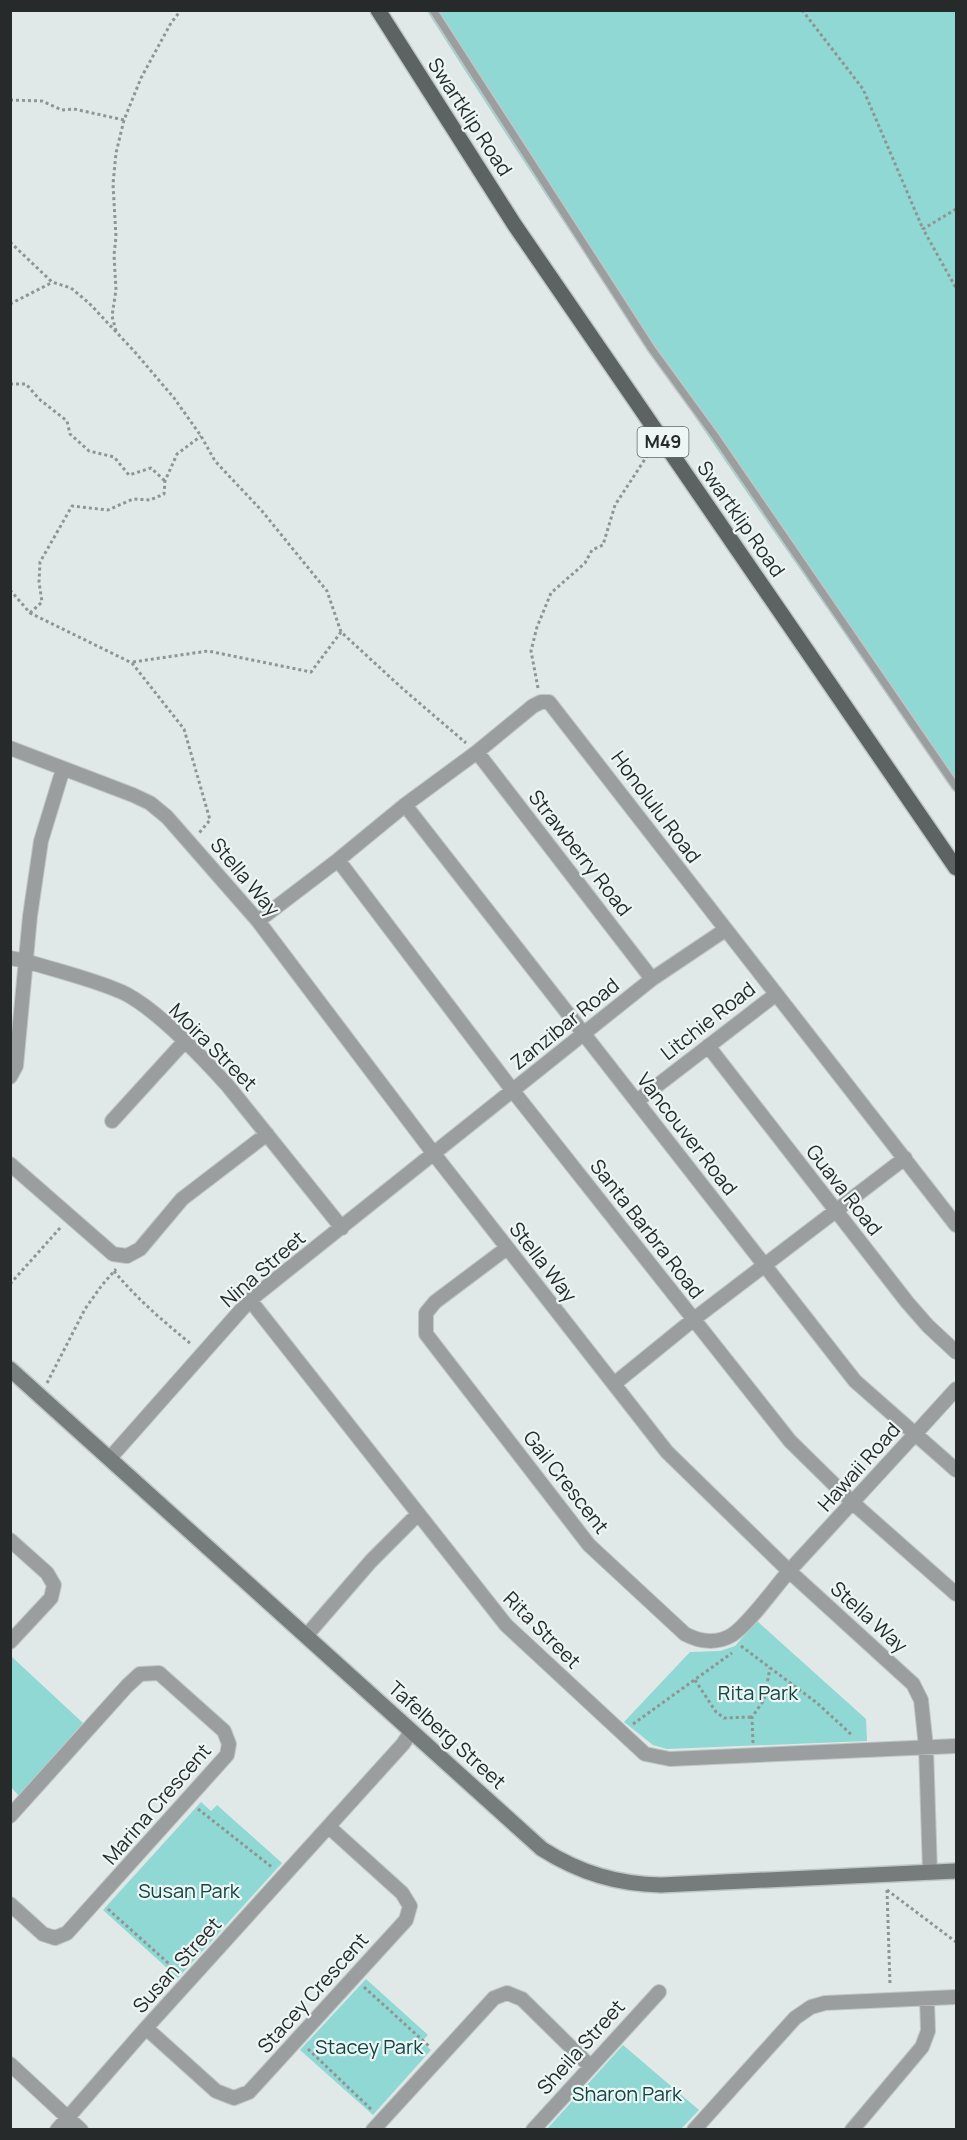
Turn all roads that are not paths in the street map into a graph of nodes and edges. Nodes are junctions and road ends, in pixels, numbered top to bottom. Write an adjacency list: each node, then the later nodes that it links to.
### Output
1 (378, 10): 9 (main road, Swartklip Road / M49)
2 (433, 10): 6 (lane)
3 (10, 748): 5 (street, Stella Way)
4 (477, 752): 7 (street); 11 (street, Honolulu Road); 14 (street, Strawberry Road)
5 (63, 770): 10 (street, Stella Way); 13 (street)
6 (957, 787)
7 (405, 805): 8 (street); 16 (street, Vancouver Road)
8 (338, 861): 10 (street); 20 (street, Santa Barbra Road)
9 (957, 868)
10 (258, 921): 24 (street, Stella Way)
11 (724, 930): 14 (street, Zanzibar Road); 15 (street, Honolulu Road)
12 (10, 958): 13 (street, Moira Street)
13 (26, 961): 17 (street, Moira Street); 19 (street)
14 (652, 979): 16 (street, Zanzibar Road)
15 (775, 994): 18 (street, Litchie Road); 25 (street, Honolulu Road)
16 (584, 1034): 20 (street, Zanzibar Road); 21 (street, Vancouver Road)
17 (184, 1042): 22 (street); 23 (street, Moira Street)
18 (708, 1046): 21 (street, Litchie Road); 27 (street, Guava Road)
19 (10, 1077)
20 (513, 1091): 24 (street, Zanzibar Road); 33 (street, Santa Barbra Road)
21 (637, 1101): 31 (street, Vancouver Road)
22 (112, 1121)
23 (267, 1134): 26 (street); 29 (street, Moira Street)
24 (434, 1154): 29 (street, Nina Street); 30 (street, Stella Way)
25 (905, 1158): 27 (street); 28 (street, Honolulu Road)
26 (10, 1164)
27 (836, 1211): 31 (street); 34 (street, Guava Road)
28 (957, 1225)
29 (342, 1228): 32 (street, Nina Street)
30 (507, 1248): 36 (street, Stella Way); 44 (street, Gail Crescent)
31 (765, 1265): 33 (street); 38 (street, Vancouver Road)
32 (250, 1300): 39 (street, Nina Street); 42 (street, Rita Street)
33 (694, 1319): 36 (street); 41 (street, Santa Barbra Road)
34 (957, 1352)
35 (10, 1369): 39 (street, Tafelberg Street)
36 (614, 1384): 44 (street, Stella Way)
37 (957, 1389): 38 (street, Hawaii Road)
38 (916, 1433): 40 (street, Vancouver Road); 41 (street, Hawaii Road)
39 (110, 1458): 46 (street, Tafelberg Street)
40 (957, 1470)
41 (853, 1503): 44 (street, Hawaii Road); 45 (street, Santa Barbra Road)
42 (417, 1515): 46 (street); 50 (street, Rita Street)
43 (10, 1540): 47 (street)
44 (789, 1571): 50 (street, Stella Way)
45 (957, 1594)
46 (306, 1636): 48 (street, Tafelberg Street)
47 (10, 1642)
48 (411, 1732): 52 (street, Susan Street); 54 (street, Tafelberg Street)
49 (957, 1746): 50 (street)
50 (926, 1747): 54 (street, Stella Way)
51 (10, 1816): 55 (street, Marina Crescent)
52 (329, 1827): 59 (street, Susan Street); 59 (street, Stacey Crescent)
53 (957, 1871): 54 (street, Tafelberg Street)
54 (930, 1872)
55 (10, 1904)
56 (659, 1992): 61 (street, Sheila Street)
57 (957, 1997): 58 (street)
58 (927, 1999): 67 (street); 68 (street)
59 (146, 2028): 62 (street, Susan Street)
60 (10, 2064): 62 (street)
61 (590, 2066): 63 (street); 66 (street, Sheila Street)
62 (68, 2117): 64 (street, Susan Street); 65 (street)
63 (378, 2125)
64 (57, 2130)
65 (81, 2130)
66 (533, 2130)
67 (694, 2130)
68 (852, 2130)

